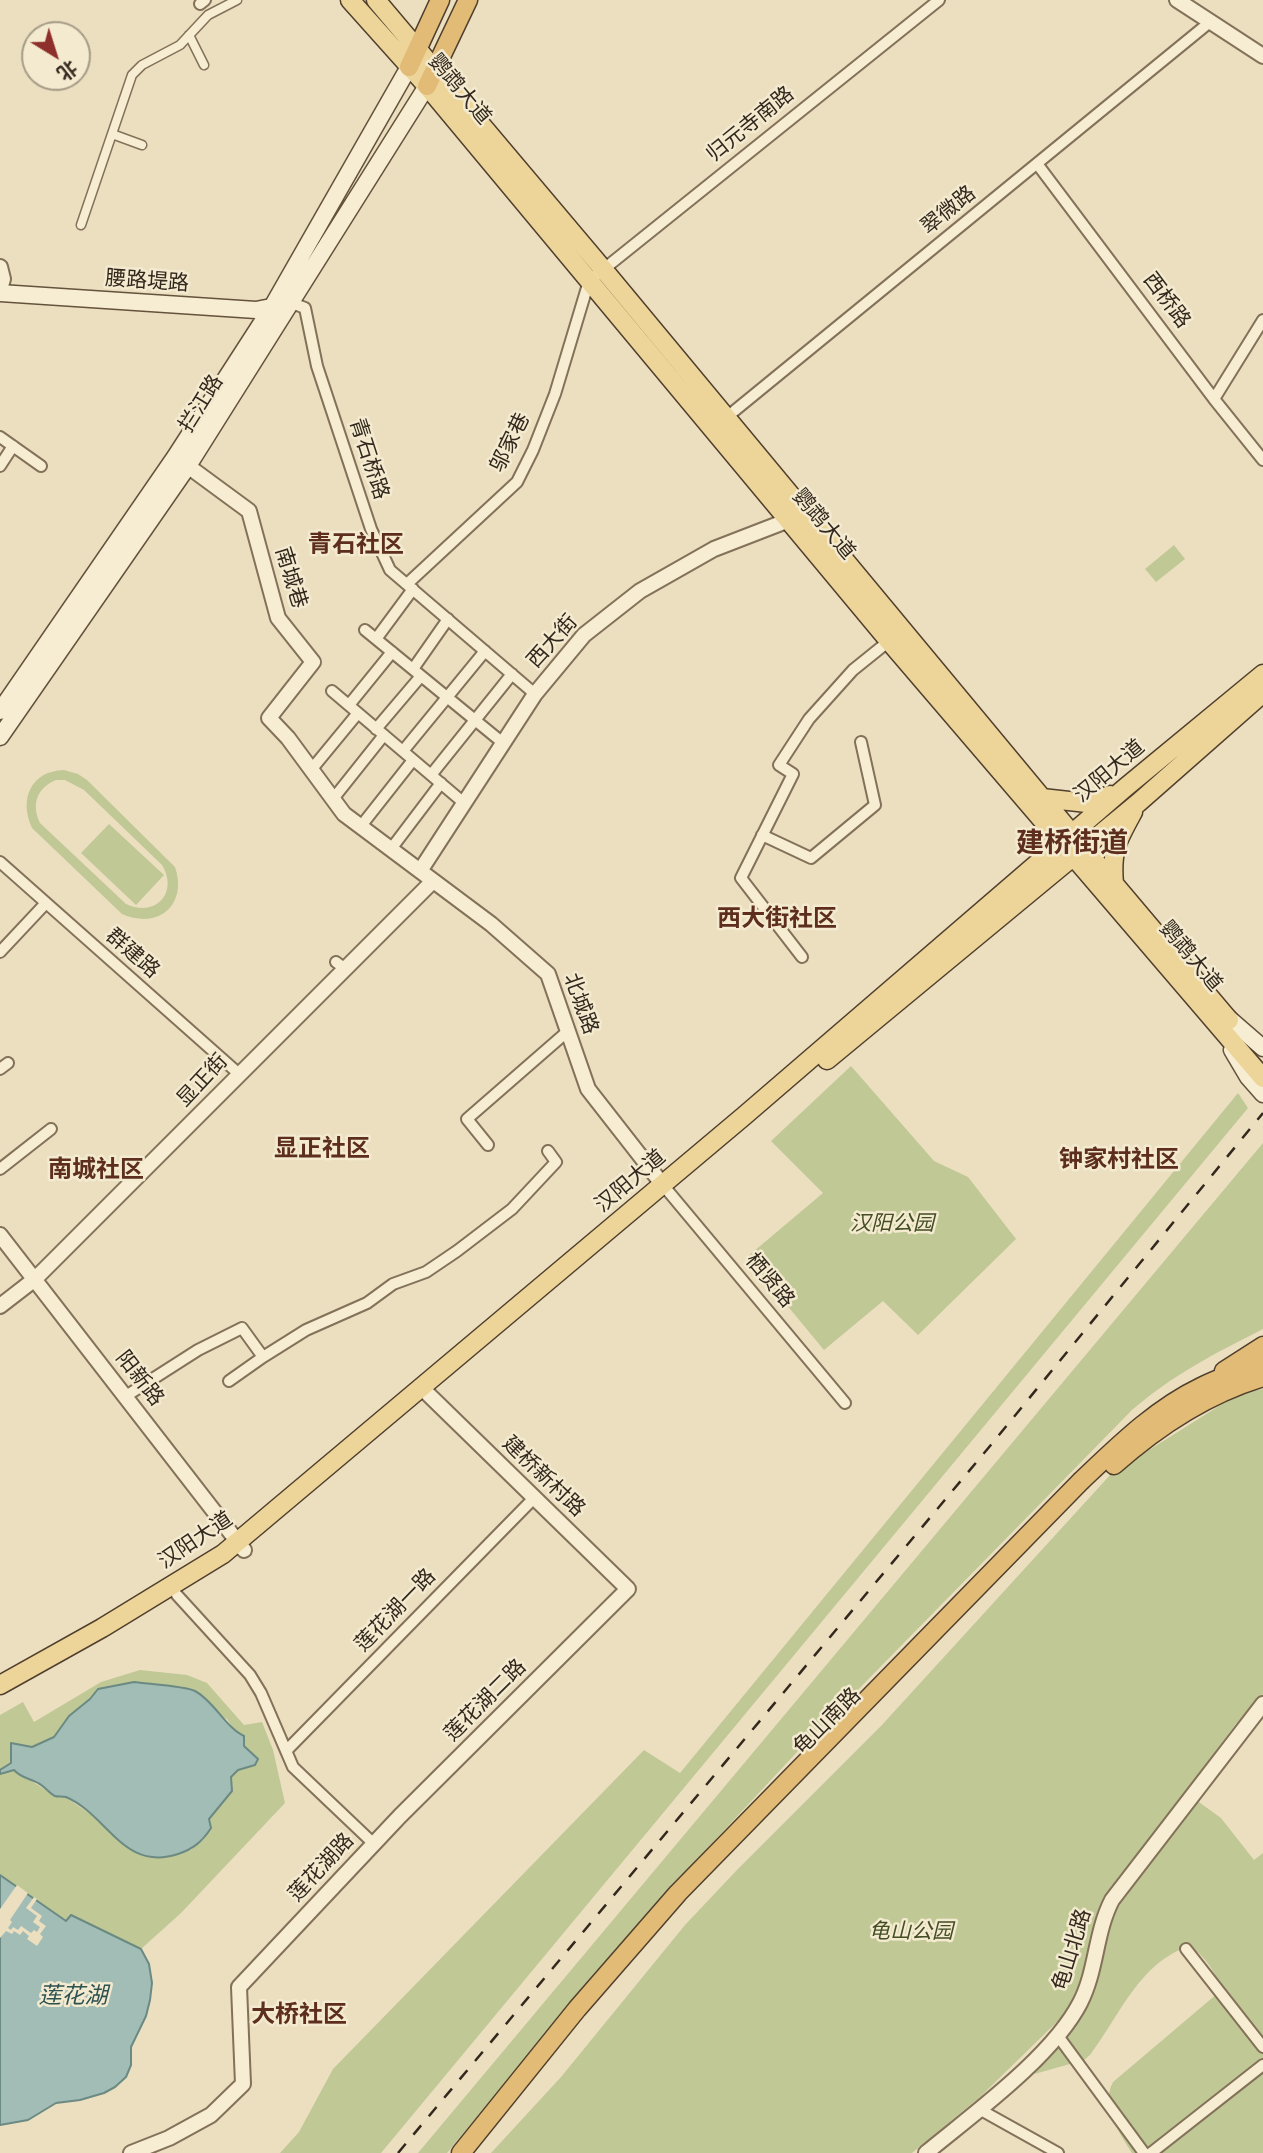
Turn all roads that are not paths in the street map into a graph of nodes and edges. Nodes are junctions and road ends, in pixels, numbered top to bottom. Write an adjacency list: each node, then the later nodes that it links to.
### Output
1 (237, 0): 9 (street)
2 (350, 0): 13 (main road, 鹦鹉大道)
3 (376, 0): 10 (main road, 鹦鹉大道)
4 (440, 0): 10 (highway)
5 (468, 0): 14 (highway)
6 (939, 0): 21 (street, 归元寺南路)
7 (1177, 0): 8 (street)
8 (1210, 22): 11 (street); 18 (street, 翠微路)
9 (189, 35): 12 (street); 16 (street)
10 (418, 48): 13 (highway); 14 (main road, 鹦鹉大道)
11 (1263, 56)
12 (204, 65)
13 (409, 67): 15 (main road, 鹦鹉大道); 25 (main road, 拦江路)
14 (434, 68): 15 (highway); 21 (main road, 鹦鹉大道)
15 (427, 86): 22 (main road, 鹦鹉大道); 24 (main road, 拦江路)
16 (112, 134): 17 (street); 19 (street)
17 (142, 145)
18 (1038, 164): 27 (street, 西桥路); 28 (street, 翠微路)
19 (81, 225)
20 (0, 267): 23 (street)
21 (603, 269): 22 (street, 归元寺南路); 28 (main road, 鹦鹉大道)
22 (589, 281): 29 (main road, 鹦鹉大道); 37 (street, 邬家巷)
23 (0, 292): 25 (main road, 腰路堤路)
24 (292, 303): 25 (main road, 腰路堤路); 33 (main road, 拦江路); 37 (street, 青石桥路)
25 (272, 307): 33 (main road, 拦江路)
26 (1263, 320): 27 (street)
27 (1214, 398): 32 (street, 西桥路)
28 (727, 417): 29 (street, 翠微路); 67 (main road, 鹦鹉大道)
29 (712, 429): 36 (main road, 鹦鹉大道)
30 (0, 437): 31 (street)
31 (13, 446): 34 (street); 35 (street)
32 (1263, 460)
33 (181, 461): 52 (main road, 拦江路); 56 (main road, 拦江路); 61 (street, 南城巷)
34 (0, 466)
35 (41, 466)
36 (789, 520): 41 (main road, 鹦鹉大道); 49 (street, 西大街)
37 (410, 586): 38 (street, 青石桥路); 40 (street, 邬家巷)
38 (448, 620): 42 (street, 青石桥路); 44 (street)
39 (365, 630): 40 (street)
40 (376, 639): 43 (street)
41 (889, 640): 67 (main road, 鹦鹉大道); 70 (street)
42 (485, 651): 45 (street, 青石桥路); 50 (street)
43 (392, 652): 44 (street); 51 (street)
44 (417, 672): 50 (street); 55 (street)
45 (512, 674): 49 (street, 青石桥路); 54 (street)
46 (1263, 674): 64 (main road, 汉阳大道)
47 (332, 691): 51 (street)
48 (1263, 693): 68 (main road, 汉阳大道)
49 (535, 694): 58 (street, 西大街)
50 (447, 698): 54 (street); 59 (street)
51 (348, 705): 53 (street)
52 (0, 711)
53 (358, 713): 55 (street); 61 (street)
54 (475, 720): 58 (street); 62 (street)
55 (380, 732): 59 (street); 65 (street)
56 (0, 737)
57 (861, 742): 70 (street)
58 (503, 743): 66 (street, 西大街)
59 (403, 751): 60 (street)
60 (413, 760): 62 (street); 69 (street)
61 (311, 769): 65 (street, 南城巷)
62 (431, 775): 63 (street)
63 (441, 783): 66 (street); 72 (street)
64 (1126, 787): 67 (main road); 71 (main road, 汉阳大道)
65 (333, 799): 69 (street, 南城巷)
66 (464, 803): 74 (street, 西大街)
67 (1036, 803): 71 (main road, 鹦鹉大道); 75 (main road)
68 (1138, 803): 71 (main road, 汉阳大道); 77 (main road)
69 (361, 827): 72 (street, 南城巷)
70 (762, 835): 80 (street)
71 (1072, 845): 75 (main road, 汉阳大道); 77 (main road, 鹦鹉大道)
72 (391, 849): 74 (street, 南城巷)
73 (0, 862): 78 (street, 群建路)
74 (419, 871): 76 (street, 北城路)
75 (1031, 880): 77 (main road); 92 (main road, 汉阳大道)
76 (433, 881): 82 (street, 北城路); 85 (street, 显正街)
77 (1110, 888): 81 (main road, 鹦鹉大道)
78 (46, 903): 79 (street); 85 (street, 群建路)
79 (0, 953)
80 (802, 957)
81 (1221, 1020): 83 (main road); 84 (main road, 鹦鹉大道); 86 (main road, 鹦鹉大道); 87 (main road)
82 (568, 1031): 89 (street); 92 (street, 北城路)
83 (1263, 1048)
84 (1263, 1060)
85 (238, 1073): 94 (street, 显正街)
86 (1263, 1078)
87 (1263, 1094)
88 (51, 1129): 91 (street)
89 (488, 1145)
90 (548, 1151): 97 (street)
91 (0, 1169)
92 (666, 1187): 100 (main road, 汉阳大道); 102 (street, 栖贤路); 104 (main road, 汉阳大道)
93 (0, 1235): 94 (street, 阳新路)
94 (34, 1279): 95 (street, 显正街); 101 (street, 阳新路)
95 (0, 1306)
96 (1258, 1355): 119 (highway, 龟山南路)
97 (263, 1357): 99 (street); 101 (street)
98 (1263, 1377): 120 (highway, 龟山南路)
99 (229, 1381)
100 (428, 1394): 103 (street, 建桥新村路); 104 (main road, 汉阳大道)
101 (126, 1396): 104 (street, 阳新路)
102 (845, 1403)
103 (534, 1497): 105 (street, 建桥新村路); 110 (street, 莲花湖一路)
104 (241, 1546): 106 (main road, 汉阳大道); 107 (main road, 汉阳大道)
105 (628, 1589): 111 (street, 莲花湖二路)
106 (177, 1595): 108 (main road, 汉阳大道); 110 (street, 莲花湖路)
107 (0, 1685)
108 (0, 1697)
109 (1263, 1704): 114 (street, 龟山北路)
110 (286, 1751): 111 (street, 莲花湖路)
111 (374, 1844): 118 (street, 莲花湖路)
112 (1186, 1949): 113 (street)
113 (1258, 2032): 115 (street)
114 (1058, 2036): 117 (street, 龟山北路); 123 (street)
115 (1263, 2047)
116 (1263, 2065): 124 (street)
117 (979, 2109): 121 (street, 龟山北路); 122 (street)
118 (131, 2153)
119 (461, 2153)
120 (471, 2153)
121 (926, 2153)
122 (1058, 2153)
123 (1144, 2153)
124 (1151, 2153)

